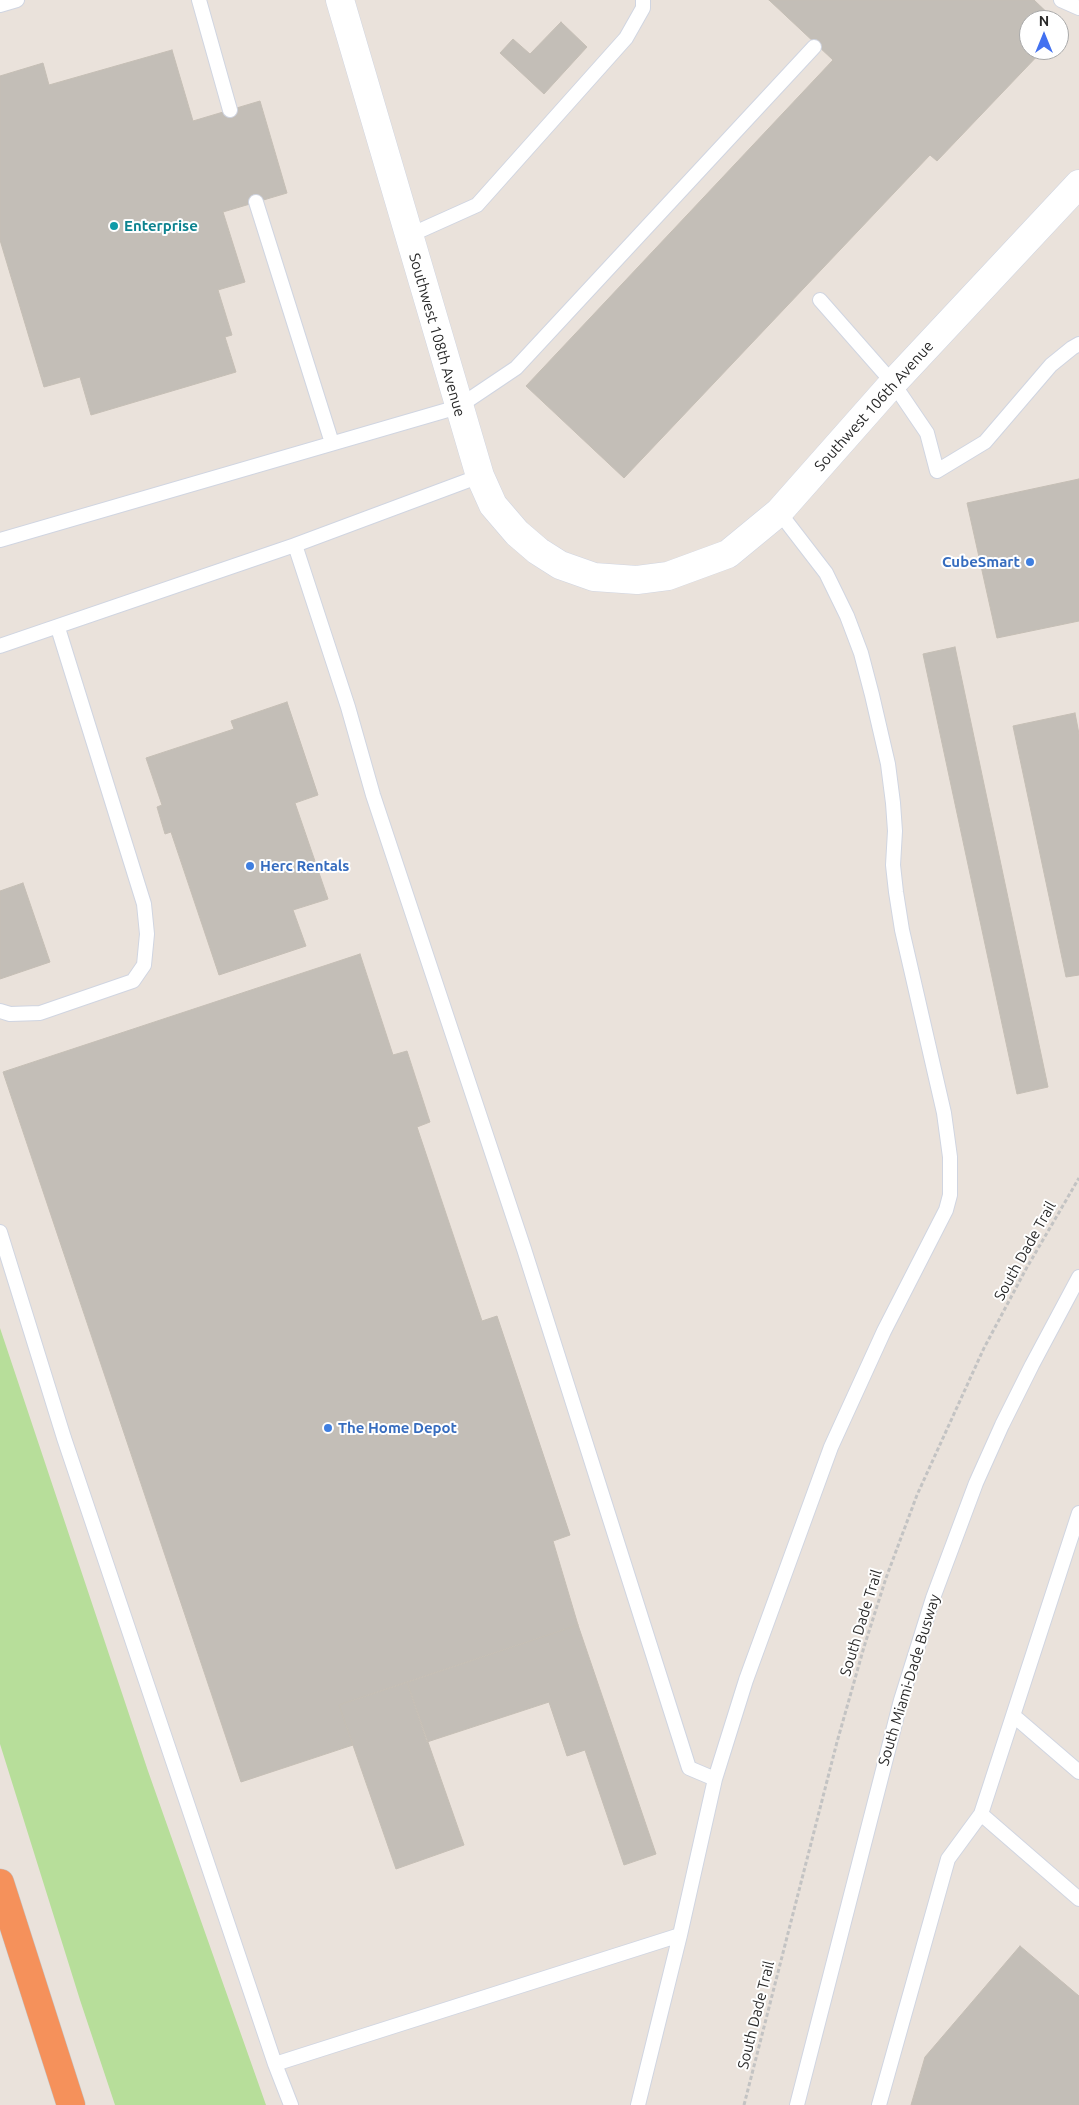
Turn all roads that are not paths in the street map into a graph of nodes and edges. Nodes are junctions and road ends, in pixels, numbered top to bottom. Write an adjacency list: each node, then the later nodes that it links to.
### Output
1 (17, 0): 6 (lane)
2 (199, 0): 9 (lane)
3 (340, 0): 12 (street, Southwest 108th Avenue)
4 (643, 0): 12 (lane)
5 (1061, 0): 7 (lane)
6 (0, 5)
7 (1079, 8)
8 (814, 47): 16 (lane)
9 (230, 110)
10 (1079, 184): 15 (street, Southwest 106th Avenue)
11 (256, 202): 17 (lane)
12 (408, 236): 16 (street, Southwest 108th Avenue)
13 (820, 300): 15 (lane)
14 (1079, 344): 15 (lane)
15 (893, 384): 19 (street, Southwest 106th Avenue)
16 (458, 407): 17 (lane); 18 (street, Southwest 108th Avenue)
17 (332, 443): 20 (lane)
18 (480, 476): 21 (lane); 22 (street, Southwest 108th Avenue)
19 (779, 512): 22 (street, Southwest 106th Avenue); 31 (lane)
20 (0, 540)
21 (295, 545): 23 (lane); 31 (lane)
22 (637, 580)
23 (58, 628): 24 (lane); 25 (lane)
24 (0, 646)
25 (0, 1011)
26 (0, 1232): 36 (lane)
27 (1079, 1277): 40 (lane, South Miami-Dade Busway)
28 (1079, 1513): 29 (lane)
29 (1014, 1716): 30 (lane); 32 (lane)
30 (1079, 1772)
31 (715, 1779): 35 (lane)
32 (981, 1814): 34 (lane); 41 (lane)
33 (0, 1883): 37 (highway)
34 (1079, 1899)
35 (680, 1934): 36 (lane); 39 (lane)
36 (275, 2064): 38 (lane)
37 (71, 2105)
38 (291, 2105)
39 (638, 2105)
40 (797, 2105)
41 (879, 2105)

